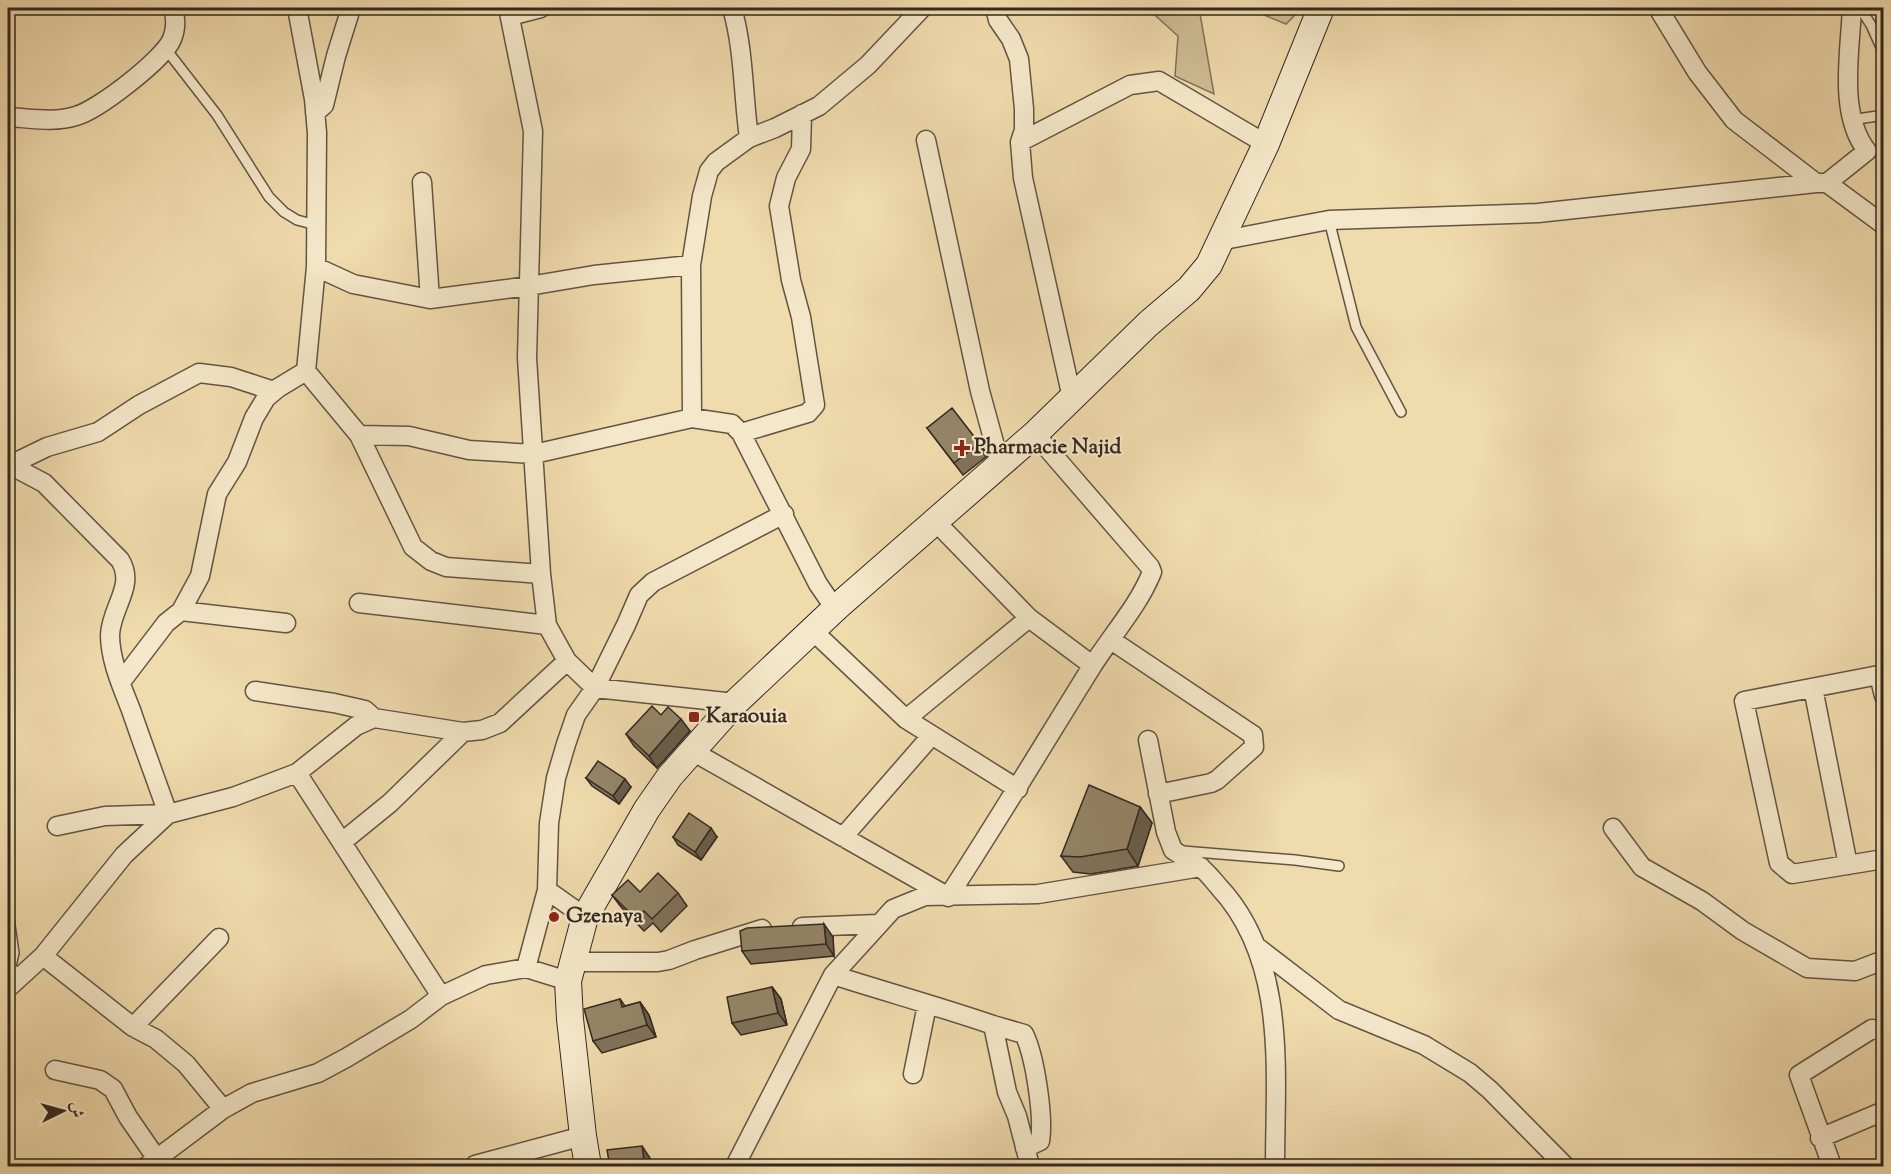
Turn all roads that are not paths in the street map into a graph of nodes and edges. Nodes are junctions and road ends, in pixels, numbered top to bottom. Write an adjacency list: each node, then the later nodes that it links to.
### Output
1 (173, 8): 13 (street)
2 (297, 8): 15 (street)
3 (351, 8): 15 (street)
4 (541, 8): 12 (street)
5 (732, 8): 20 (street)
6 (922, 8): 16 (street)
7 (995, 8): 22 (street)
8 (1321, 8): 23 (street)
9 (1658, 8): 26 (street)
10 (1852, 8): 19 (street)
11 (1860, 8): 14 (lane)
12 (509, 12): 33 (street)
13 (165, 48): 18 (street); 28 (lane)
14 (1884, 54)
15 (315, 113): 28 (street)
16 (802, 114): 20 (street); 40 (street)
17 (1884, 115): 19 (lane)
18 (8, 117)
19 (1851, 120): 24 (street)
20 (748, 138): 31 (street)
21 (926, 140): 45 (street)
22 (1020, 142): 23 (street); 37 (street)
23 (1266, 144): 30 (street)
24 (1875, 153): 26 (street)
25 (422, 182): 34 (street)
26 (1821, 183): 27 (street); 29 (street)
27 (1329, 220): 30 (street); 38 (lane)
28 (316, 225): 32 (street)
29 (1884, 225)
30 (1219, 241): 37 (street)
31 (691, 265): 33 (street); 39 (street)
32 (316, 267): 34 (street); 35 (street)
33 (528, 286): 34 (street); 43 (street)
34 (430, 299)
35 (306, 371): 36 (street); 42 (street)
36 (274, 391): 44 (street); 51 (street)
37 (1072, 398): 41 (street)
38 (1401, 412)
39 (693, 418): 40 (street); 43 (street)
40 (741, 433): 46 (street)
41 (1035, 434): 45 (street); 56 (street)
42 (359, 435): 43 (street); 48 (street)
43 (534, 454): 48 (street)
44 (9, 463): 60 (street)
45 (1000, 464): 47 (street)
46 (784, 514): 50 (street); 61 (street)
47 (935, 521): 50 (street); 52 (street)
48 (541, 574): 54 (street)
49 (359, 603): 54 (street)
50 (837, 607): 55 (street)
51 (181, 612): 53 (street); 60 (street)
52 (1029, 618): 58 (street); 67 (street)
53 (286, 623)
54 (547, 625): 57 (street)
55 (813, 632): 65 (street); 67 (street)
56 (1111, 640): 58 (street); 74 (street)
57 (567, 661): 61 (street); 68 (street)
58 (1092, 665): 73 (street)
59 (1881, 674): 62 (street); 64 (street)
60 (121, 682): 75 (street)
61 (594, 687): 65 (street); 85 (street)
62 (1813, 688): 82 (street); 82 (street)
63 (255, 691): 66 (street)
64 (1884, 696)
65 (735, 702): 71 (street)
66 (374, 718): 68 (street); 72 (street)
67 (906, 719): 69 (street)
68 (463, 732): 79 (street)
69 (932, 735): 73 (street); 78 (street)
70 (1148, 740): 74 (street)
71 (692, 750): 78 (street); 88 (street)
72 (297, 773): 75 (street); 79 (street)
73 (1018, 789): 86 (street)
74 (1158, 794): 80 (street)
75 (168, 814): 76 (street); 92 (street)
76 (57, 826)
77 (1613, 828): 93 (street)
78 (843, 837): 86 (street)
79 (342, 842): 98 (street)
80 (1173, 850): 83 (lane); 84 (street)
81 (1884, 859): 82 (street)
82 (1848, 865)
83 (1339, 866)
84 (1202, 867): 86 (street); 91 (street)
85 (547, 890): 88 (street); 94 (street)
86 (948, 897): 89 (street)
87 (8, 911): 97 (lane)
88 (585, 917): 95 (street)
89 (878, 924): 95 (street); 96 (street)
90 (219, 938): 101 (street)
91 (1257, 947): 115 (street); 116 (street)
92 (43, 956): 97 (street); 101 (street)
93 (1884, 960)
94 (526, 968): 95 (street); 98 (street)
95 (570, 971): 107 (street)
96 (833, 975): 99 (street); 113 (street)
97 (13, 983)
98 (441, 996): 105 (street)
99 (927, 1005): 100 (street); 104 (street)
100 (993, 1025): 109 (street); 109 (street)
101 (133, 1027): 105 (street)
102 (1884, 1031): 108 (street)
103 (55, 1070): 110 (street)
104 (912, 1074)
105 (223, 1109): 110 (street)
106 (1884, 1110): 108 (street)
107 (583, 1136): 111 (street); 112 (street)
108 (1820, 1138): 117 (street)
109 (1025, 1148): 114 (street)
110 (152, 1163)
111 (475, 1165)
112 (588, 1167)
113 (735, 1167)
114 (1030, 1167)
115 (1275, 1167)
116 (1565, 1167)
117 (1832, 1167)

